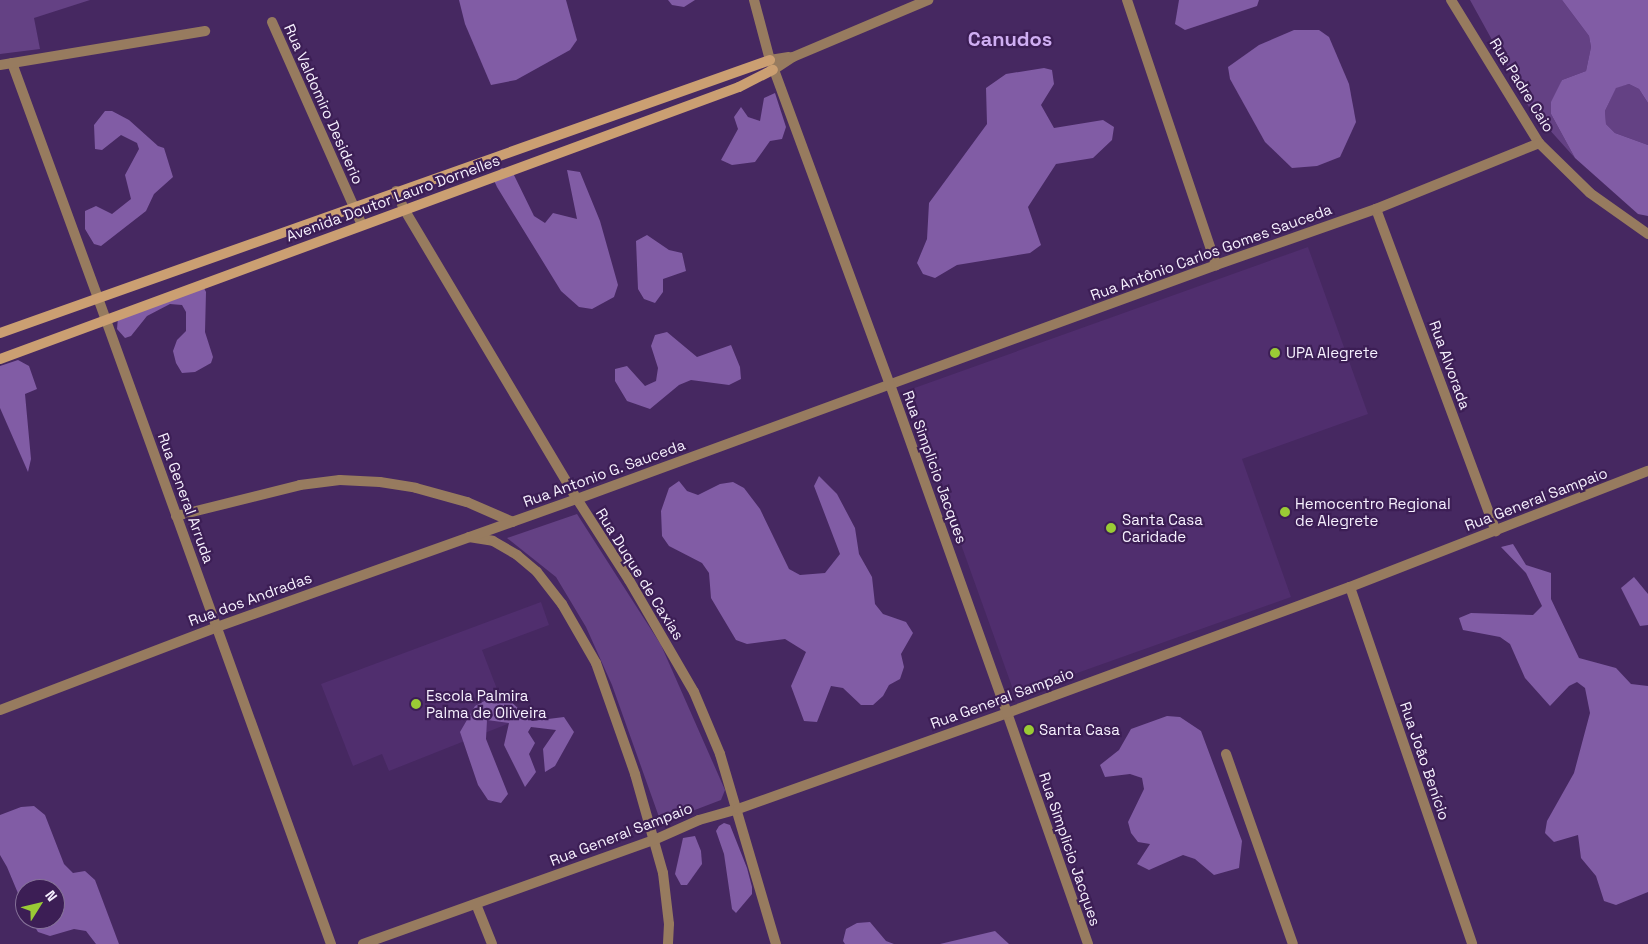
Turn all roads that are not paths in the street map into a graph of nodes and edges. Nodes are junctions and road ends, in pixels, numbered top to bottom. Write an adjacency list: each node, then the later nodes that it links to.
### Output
1 (754, 0): 9 (street, Rua Simplicio Jacques)
2 (1127, 0): 17 (street)
3 (1451, 0): 10 (street, Rua Padre Caio)
4 (924, 1): 9 (street, Avenida Doutor Lauro Dornelles)
5 (272, 22): 12 (street, Rua Valdomiro Desiderio)
6 (205, 31): 7 (street)
7 (12, 63): 8 (street); 18 (street, Rua General Arruda)
8 (0, 65)
9 (772, 65): 11 (main road, Avenida Doutor Lauro Dornelles); 13 (main road, Avenida Doutor Lauro Dornelles); 22 (street, Rua Simplicio Jacques)
10 (1539, 143): 14 (street, Rua Antônio Carlos Gomes Sauceda); 16 (street, Rua Padre Caio)
11 (396, 191): 12 (main road, Avenida Doutor Lauro Dornelles); 13 (street, Rua Duque de Caxias)
12 (353, 208): 15 (street, Rua Valdomiro Desiderio); 18 (main road, Avenida Doutor Lauro Dornelles)
13 (404, 209): 15 (main road, Avenida Doutor Lauro Dornelles); 24 (street, Rua Duque de Caxias)
14 (1376, 209): 17 (street, Rua Antônio Carlos Gomes Sauceda); 27 (street, Rua Alvorada)
15 (362, 225): 19 (main road, Avenida Doutor Lauro Dornelles)
16 (1648, 234)
17 (1216, 264): 22 (street, Rua Antônio Carlos Gomes Sauceda)
18 (98, 298): 19 (street, Rua General Arruda); 20 (main road, Avenida Doutor Lauro Dornelles)
19 (106, 320): 21 (main road, Avenida Doutor Lauro Dornelles); 25 (street, Rua General Arruda)
20 (0, 333)
21 (0, 359)
22 (890, 385): 24 (street, Rua Antonio G. Sauceda); 32 (street, Rua Simplicio Jacques)
23 (1648, 471): 27 (street, Rua General Sampaio)
24 (577, 499): 26 (street, Rua Antonio G. Sauceda); 34 (street, Rua Duque de Caxias)
25 (176, 516): 26 (street, Rua Antonio G. Sauceda); 30 (street, Rua General Arruda)
26 (513, 522): 28 (street, Rua dos Andradas)
27 (1496, 531): 29 (street, Rua General Sampaio)
28 (464, 537): 30 (street, Rua dos Andradas); 35 (street)
29 (1350, 588): 32 (street, Rua General Sampaio); 44 (street, Rua João Benício)
30 (217, 627): 31 (street, Rua dos Andradas); 37 (street, Rua General Arruda)
31 (0, 710)
32 (1007, 713): 34 (street, Rua General Sampaio); 42 (street, Rua Simplicio Jacques)
33 (1226, 754): 43 (street)
34 (738, 809): 35 (street, Rua General Sampaio); 41 (street, Rua Duque de Caxias)
35 (654, 840): 36 (street, Rua General Sampaio); 40 (street)
36 (476, 904): 38 (street, Rua General Sampaio); 39 (street)
37 (331, 944)
38 (363, 944)
39 (492, 944)
40 (668, 944)
41 (776, 944)
42 (1088, 944)
43 (1293, 944)
44 (1472, 944)

